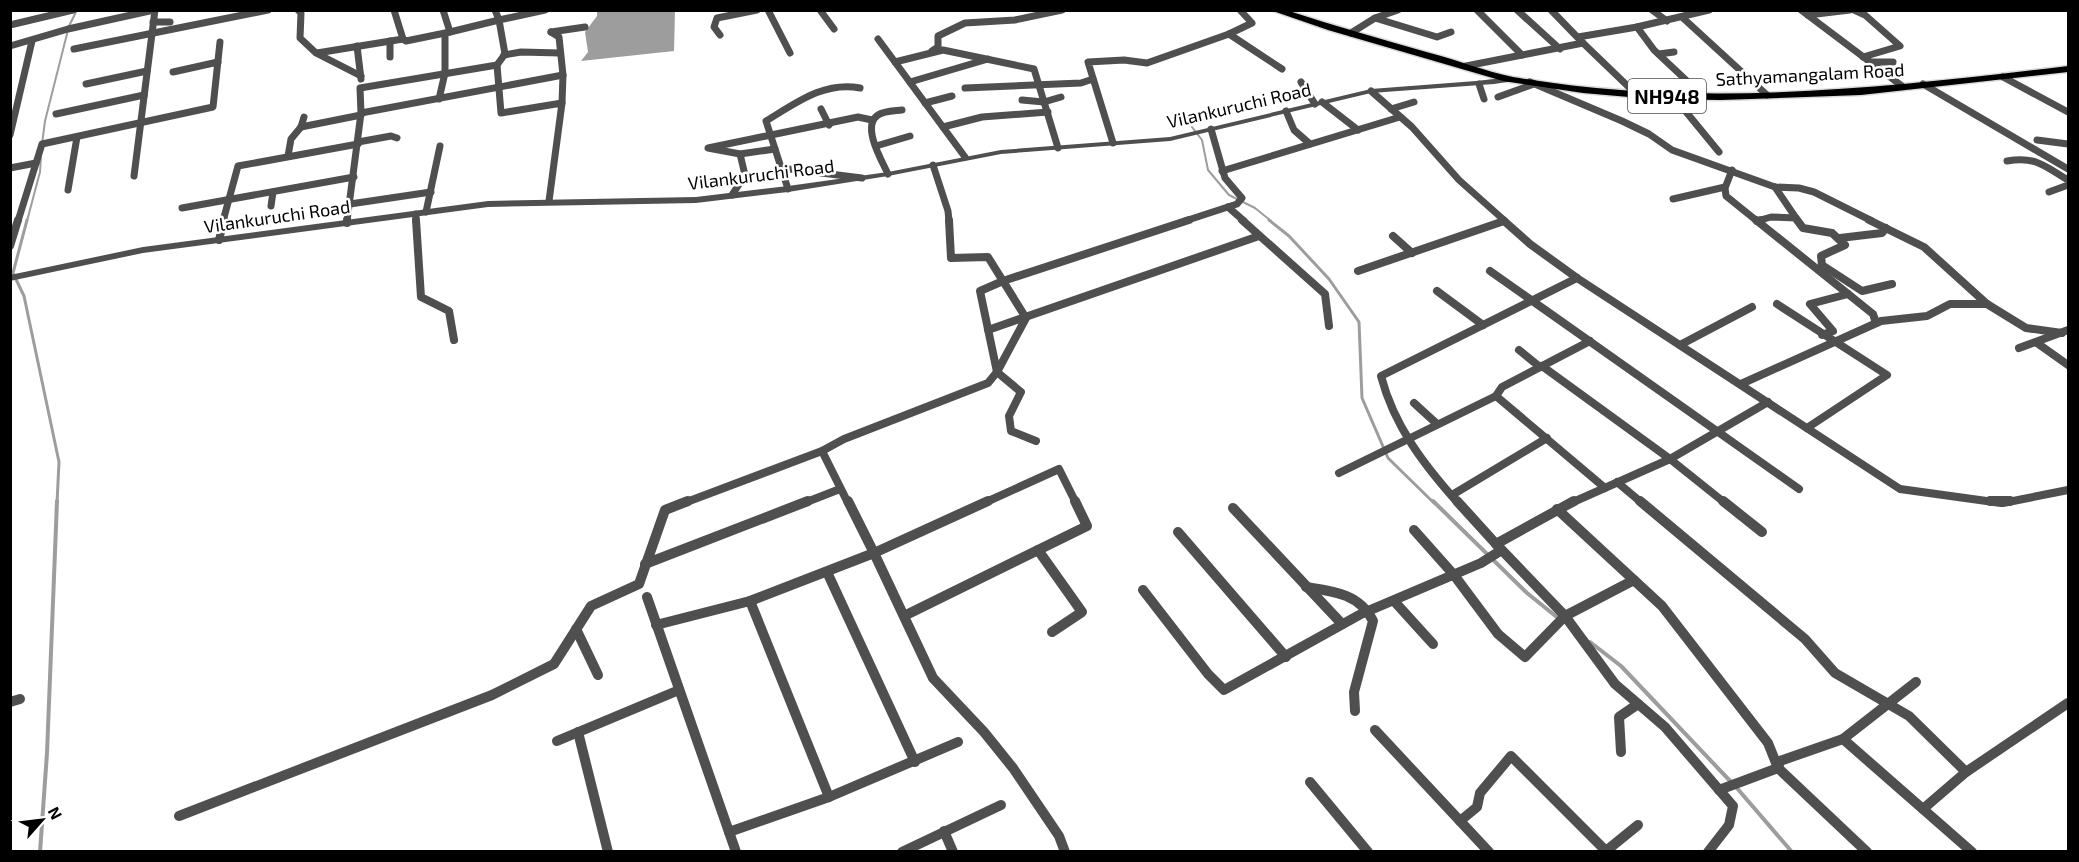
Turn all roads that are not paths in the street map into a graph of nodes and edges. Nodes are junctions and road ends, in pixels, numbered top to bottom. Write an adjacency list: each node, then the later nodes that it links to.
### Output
1 (74, 10): 33 (street)
2 (164, 10): 23 (street)
3 (224, 10): 28 (street)
4 (268, 10): 28 (street)
5 (298, 10): 56 (street)
6 (394, 10): 44 (street)
7 (442, 10): 39 (street)
8 (495, 10): 29 (street)
9 (545, 10): 29 (street)
10 (757, 10): 42 (street)
11 (768, 10): 58 (street)
12 (820, 10): 36 (street)
13 (1062, 10): 54 (street)
14 (1240, 10): 41 (street)
15 (1275, 10): 40 (highway, Sathyamangalam Road / NH948)
16 (1398, 10): 26 (street)
17 (1477, 10): 61 (street)
18 (1517, 10): 53 (street)
19 (1551, 10): 43 (street)
20 (1652, 10): 30 (street)
21 (1801, 10): 25 (street)
22 (1852, 10): 25 (street); 63 (street)
23 (154, 11): 31 (street); 46 (street)
24 (1707, 11): 27 (street)
25 (1808, 15): 63 (street)
26 (1375, 18): 37 (street); 40 (street)
27 (1683, 18): 30 (street); 95 (street)
28 (224, 19): 38 (street)
29 (499, 20): 39 (street); 60 (street)
30 (1667, 21): 35 (street)
31 (153, 22): 32 (street); 38 (street)
32 (170, 22)
33 (10, 25)
34 (585, 27): 57 (street)
35 (1637, 27): 43 (street); 59 (street)
36 (834, 29)
37 (1451, 32)
38 (152, 33): 52 (street); 73 (street)
39 (448, 33): 44 (street); 75 (street)
40 (1351, 33): 70 (highway, Sathyamangalam Road / NH948)
41 (1228, 34): 71 (street); 79 (street)
42 (720, 35)
43 (1578, 37): 49 (street)
44 (403, 39): 47 (street)
45 (878, 39): 66 (street)
46 (32, 40): 50 (street); 118 (street)
47 (390, 41): 51 (street); 62 (street)
48 (220, 42): 65 (street)
49 (1583, 43): 53 (street); 94 (street)
50 (10, 46)
51 (357, 46): 56 (street); 77 (street)
52 (74, 49)
53 (1560, 49): 61 (street)
54 (932, 51): 64 (street); 66 (street)
55 (1674, 52): 59 (street)
56 (316, 53): 77 (street)
57 (560, 53): 60 (street); 76 (street)
58 (790, 53)
59 (1659, 54): 101 (street)
60 (504, 55): 69 (street)
61 (1522, 55): 70 (street)
62 (390, 57)
63 (1863, 57): 67 (street)
64 (990, 58): 81 (street); 83 (street)
65 (218, 62): 74 (street); 124 (street)
66 (895, 62): 81 (street)
67 (1869, 62): 68 (street); 88 (street)
68 (1893, 62)
69 (498, 65): 75 (street); 89 (street)
70 (1466, 66): 80 (highway, Sathyamangalam Road / NH948)
71 (1282, 69)
72 (2068, 69): 78 (highway, Sathyamangalam Road / NH948)
73 (147, 72): 85 (street); 96 (street)
74 (173, 72)
75 (446, 73): 90 (street); 102 (street)
76 (563, 75): 89 (street); 109 (street)
77 (362, 76): 90 (street)
78 (2003, 77): 87 (highway, Sathyamangalam Road / NH948); 115 (street)
79 (1094, 79): 83 (street); 137 (street)
80 (1511, 80): 84 (highway, Sathyamangalam Road / NH948); 86 (street, Vilankuruchi Road)
81 (910, 82): 110 (street)
82 (1301, 82): 111 (street)
83 (1038, 83): 92 (street); 106 (street)
84 (1532, 83): 94 (highway, Sathyamangalam Road / NH948); 100 (street); 154 (street)
85 (86, 84)
86 (1479, 84): 93 (street, Vilankuruchi Road); 103 (street)
87 (1923, 84): 88 (highway, Sathyamangalam Road / NH948); 153 (street)
88 (1902, 86): 95 (highway, Sathyamangalam Road / NH948)
89 (499, 87): 102 (street); 109 (street)
90 (360, 88): 120 (street)
91 (860, 88): 131 (street)
92 (965, 88)
93 (1371, 91): 111 (street, Vilankuruchi Road); 113 (street)
94 (1636, 94): 98 (highway, Sathyamangalam Road / NH948)
95 (1767, 95): 101 (highway, Sathyamangalam Road / NH948)
96 (144, 96): 108 (street); 124 (street)
97 (952, 96): 110 (street)
98 (1673, 96): 101 (highway, Sathyamangalam Road / NH948); 144 (street)
99 (1061, 97): 106 (street)
100 (1498, 97)
101 (1704, 97)
102 (439, 99): 120 (street)
103 (1484, 99)
104 (1022, 100): 106 (street)
105 (87, 102): 108 (street)
106 (1044, 102): 117 (street)
107 (1414, 102): 113 (street)
108 (107, 103): 119 (street)
109 (562, 103): 172 (street)
110 (925, 103): 127 (street)
111 (1319, 103): 116 (street, Vilankuruchi Road); 129 (street)
112 (821, 109): 125 (street)
113 (1391, 109): 122 (street)
114 (902, 110): 123 (street)
115 (2066, 110)
116 (1286, 111): 128 (street, Vilankuruchi Road); 138 (street)
117 (1048, 112): 127 (street); 142 (street)
118 (13, 114): 130 (street)
119 (56, 114)
120 (361, 114): 126 (street); 136 (street)
121 (304, 117): 126 (street)
122 (1400, 117): 129 (street); 180 (street)
123 (872, 120): 125 (street); 141 (street)
124 (139, 123): 133 (street); 157 (street)
125 (829, 125): 131 (street)
126 (301, 127): 146 (street)
127 (943, 127): 147 (street)
128 (1211, 129): 137 (street, Vilankuruchi Road); 155 (street)
129 (1358, 130): 138 (street)
130 (10, 135)
131 (771, 136): 143 (street); 145 (street)
132 (910, 136): 141 (street)
133 (78, 137): 149 (street); 165 (street)
134 (397, 138): 136 (street)
135 (2037, 140): 139 (street)
136 (358, 143): 146 (street); 158 (street)
137 (1113, 143): 142 (street, Vilankuruchi Road)
138 (1310, 144): 155 (street)
139 (2068, 144)
140 (440, 146): 167 (street)
141 (876, 146): 156 (street)
142 (1058, 147): 147 (street, Vilankuruchi Road)
143 (775, 149): 145 (street); 152 (street)
144 (1719, 152)
145 (740, 154): 169 (street)
146 (288, 156): 171 (street)
147 (965, 158): 150 (street, Vilankuruchi Road)
148 (2007, 161): 160 (street)
149 (36, 163): 151 (street); 188 (street)
150 (933, 165): 156 (street, Vilankuruchi Road); 194 (street)
151 (10, 168)
152 (781, 168): 159 (street); 164 (street)
153 (2068, 169)
154 (1732, 170): 162 (street); 163 (street)
155 (1222, 171): 175 (street)
156 (888, 174): 159 (street, Vilankuruchi Road)
157 (134, 176)
158 (354, 177): 166 (street); 173 (street)
159 (862, 178): 164 (street, Vilankuruchi Road)
160 (2068, 180)
161 (2068, 185): 168 (street)
162 (1725, 187): 170 (street); 181 (street)
163 (1774, 187): 179 (street); 183 (street)
164 (788, 189): 169 (street, Vilankuruchi Road)
165 (68, 190)
166 (273, 192): 171 (street); 174 (street)
167 (431, 192): 173 (street); 177 (street)
168 (2049, 192)
169 (732, 195): 172 (street, Vilankuruchi Road)
170 (1673, 199)
171 (228, 200): 176 (street); 187 (street)
172 (549, 201): 177 (street, Vilankuruchi Road)
173 (350, 204): 182 (street)
174 (271, 206)
175 (1228, 207): 184 (street); 194 (street)
176 (182, 208)
177 (426, 212): 178 (street, Vilankuruchi Road)
178 (416, 214): 182 (street, Vilankuruchi Road); 209 (street)
179 (1796, 218): 181 (street); 186 (street)
180 (1504, 220): 189 (street); 193 (street)
181 (1757, 221): 197 (street)
182 (347, 223): 187 (street, Vilankuruchi Road)
183 (1886, 228): 186 (street); 200 (street)
184 (1258, 236): 202 (street); 205 (street)
185 (1393, 236): 189 (street)
186 (1840, 238): 195 (street)
187 (219, 240): 192 (street, Vilankuruchi Road)
188 (10, 246)
189 (1412, 253): 191 (street)
190 (1490, 271): 198 (street)
191 (1358, 272)
192 (15, 277)
193 (1576, 278): 198 (street); 213 (street)
194 (1004, 281): 202 (street); 206 (street)
195 (1892, 284)
196 (1437, 291): 204 (street)
197 (1848, 294): 203 (street); 208 (street)
198 (1533, 300): 204 (street); 210 (street)
199 (1777, 304): 208 (street)
200 (1987, 304): 203 (street); 207 (street)
201 (1752, 307): 213 (street)
202 (1026, 318): 206 (street); 218 (street)
203 (1876, 323): 211 (street)
204 (1483, 325): 226 (street)
205 (1329, 326)
206 (988, 330): 218 (street)
207 (2065, 332): 212 (street)
208 (1822, 335): 211 (street)
209 (454, 340)
210 (1590, 341): 217 (street); 225 (street)
211 (1835, 342): 219 (street); 224 (street)
212 (2037, 343): 214 (street); 216 (street)
213 (1680, 345): 219 (street)
214 (2019, 348)
215 (1519, 350): 217 (street)
216 (2068, 365)
217 (1541, 367): 220 (street); 230 (street)
218 (997, 372): 228 (street); 229 (street)
219 (1741, 384): 221 (street)
220 (1496, 396): 223 (street); 227 (street)
221 (1768, 402): 224 (street); 225 (street)
222 (1414, 403): 223 (street)
223 (1437, 424): 226 (street)
224 (1807, 428): 236 (street)
225 (1719, 431): 230 (street); 235 (street)
226 (1407, 438): 231 (street); 237 (street)
227 (1547, 438): 233 (street); 237 (street)
228 (1036, 441)
229 (822, 451): 234 (street); 246 (street)
230 (1670, 459): 232 (street); 242 (street)
231 (1339, 473)
232 (1617, 482): 233 (street); 269 (street)
233 (1605, 488): 239 (street)
234 (840, 489): 245 (street); 246 (street)
235 (1799, 489)
236 (2068, 490)
237 (1452, 495): 243 (street)
238 (1233, 508): 250 (street)
239 (1557, 509): 243 (street); 249 (street)
240 (1414, 530): 248 (street)
241 (1178, 532): 263 (street)
242 (1762, 532)
243 (1498, 548): 248 (street); 257 (street)
244 (1038, 550): 245 (street); 256 (street); 261 (street)
245 (874, 553): 247 (street); 256 (street)
246 (645, 564): 260 (street)
247 (826, 572): 253 (street); 277 (street)
248 (1454, 575): 254 (street); 257 (street)
249 (1634, 580): 257 (street); 278 (street)
250 (1306, 587): 255 (street); 258 (street)
251 (1143, 590): 263 (street)
252 (646, 597): 259 (street)
253 (750, 600): 259 (street); 282 (street)
254 (1394, 601): 255 (street); 262 (street)
255 (1370, 611): 258 (street); 270 (street)
256 (904, 616): 295 (street)
257 (1564, 620): 268 (street)
258 (1342, 624): 263 (street)
259 (656, 625): 266 (street)
260 (576, 629): 264 (street); 285 (street)
261 (1052, 632)
262 (1433, 644)
263 (1286, 657)
264 (598, 675)
265 (1916, 682): 269 (street)
266 (679, 690): 272 (street); 289 (street)
267 (2068, 703): 279 (street)
268 (1638, 704): 276 (street); 281 (street)
269 (1889, 704): 273 (street); 279 (street)
270 (1355, 711)
271 (1375, 730): 286 (street)
272 (578, 732): 274 (street); 291 (street)
273 (1843, 739): 278 (street); 284 (street)
274 (557, 741)
275 (958, 742): 277 (street)
276 (1621, 752)
277 (915, 762): 282 (street)
278 (1778, 768): 281 (street); 299 (street)
279 (1966, 772): 284 (street)
280 (1310, 782): 296 (street)
281 (1729, 786): 298 (street)
282 (829, 797): 289 (street)
283 (1001, 805): 288 (street)
284 (1923, 809): 300 (street)
285 (179, 816)
286 (1460, 820): 290 (street); 297 (street)
287 (1638, 825): 290 (street)
288 (944, 831): 293 (street); 294 (street)
289 (729, 832): 292 (street)
290 (1606, 851)
291 (608, 852)
292 (736, 852)
293 (902, 852)
294 (953, 852)
295 (1065, 852)
296 (1368, 852)
297 (1489, 852)
298 (1708, 852)
299 (1867, 852)
300 (1972, 852)

